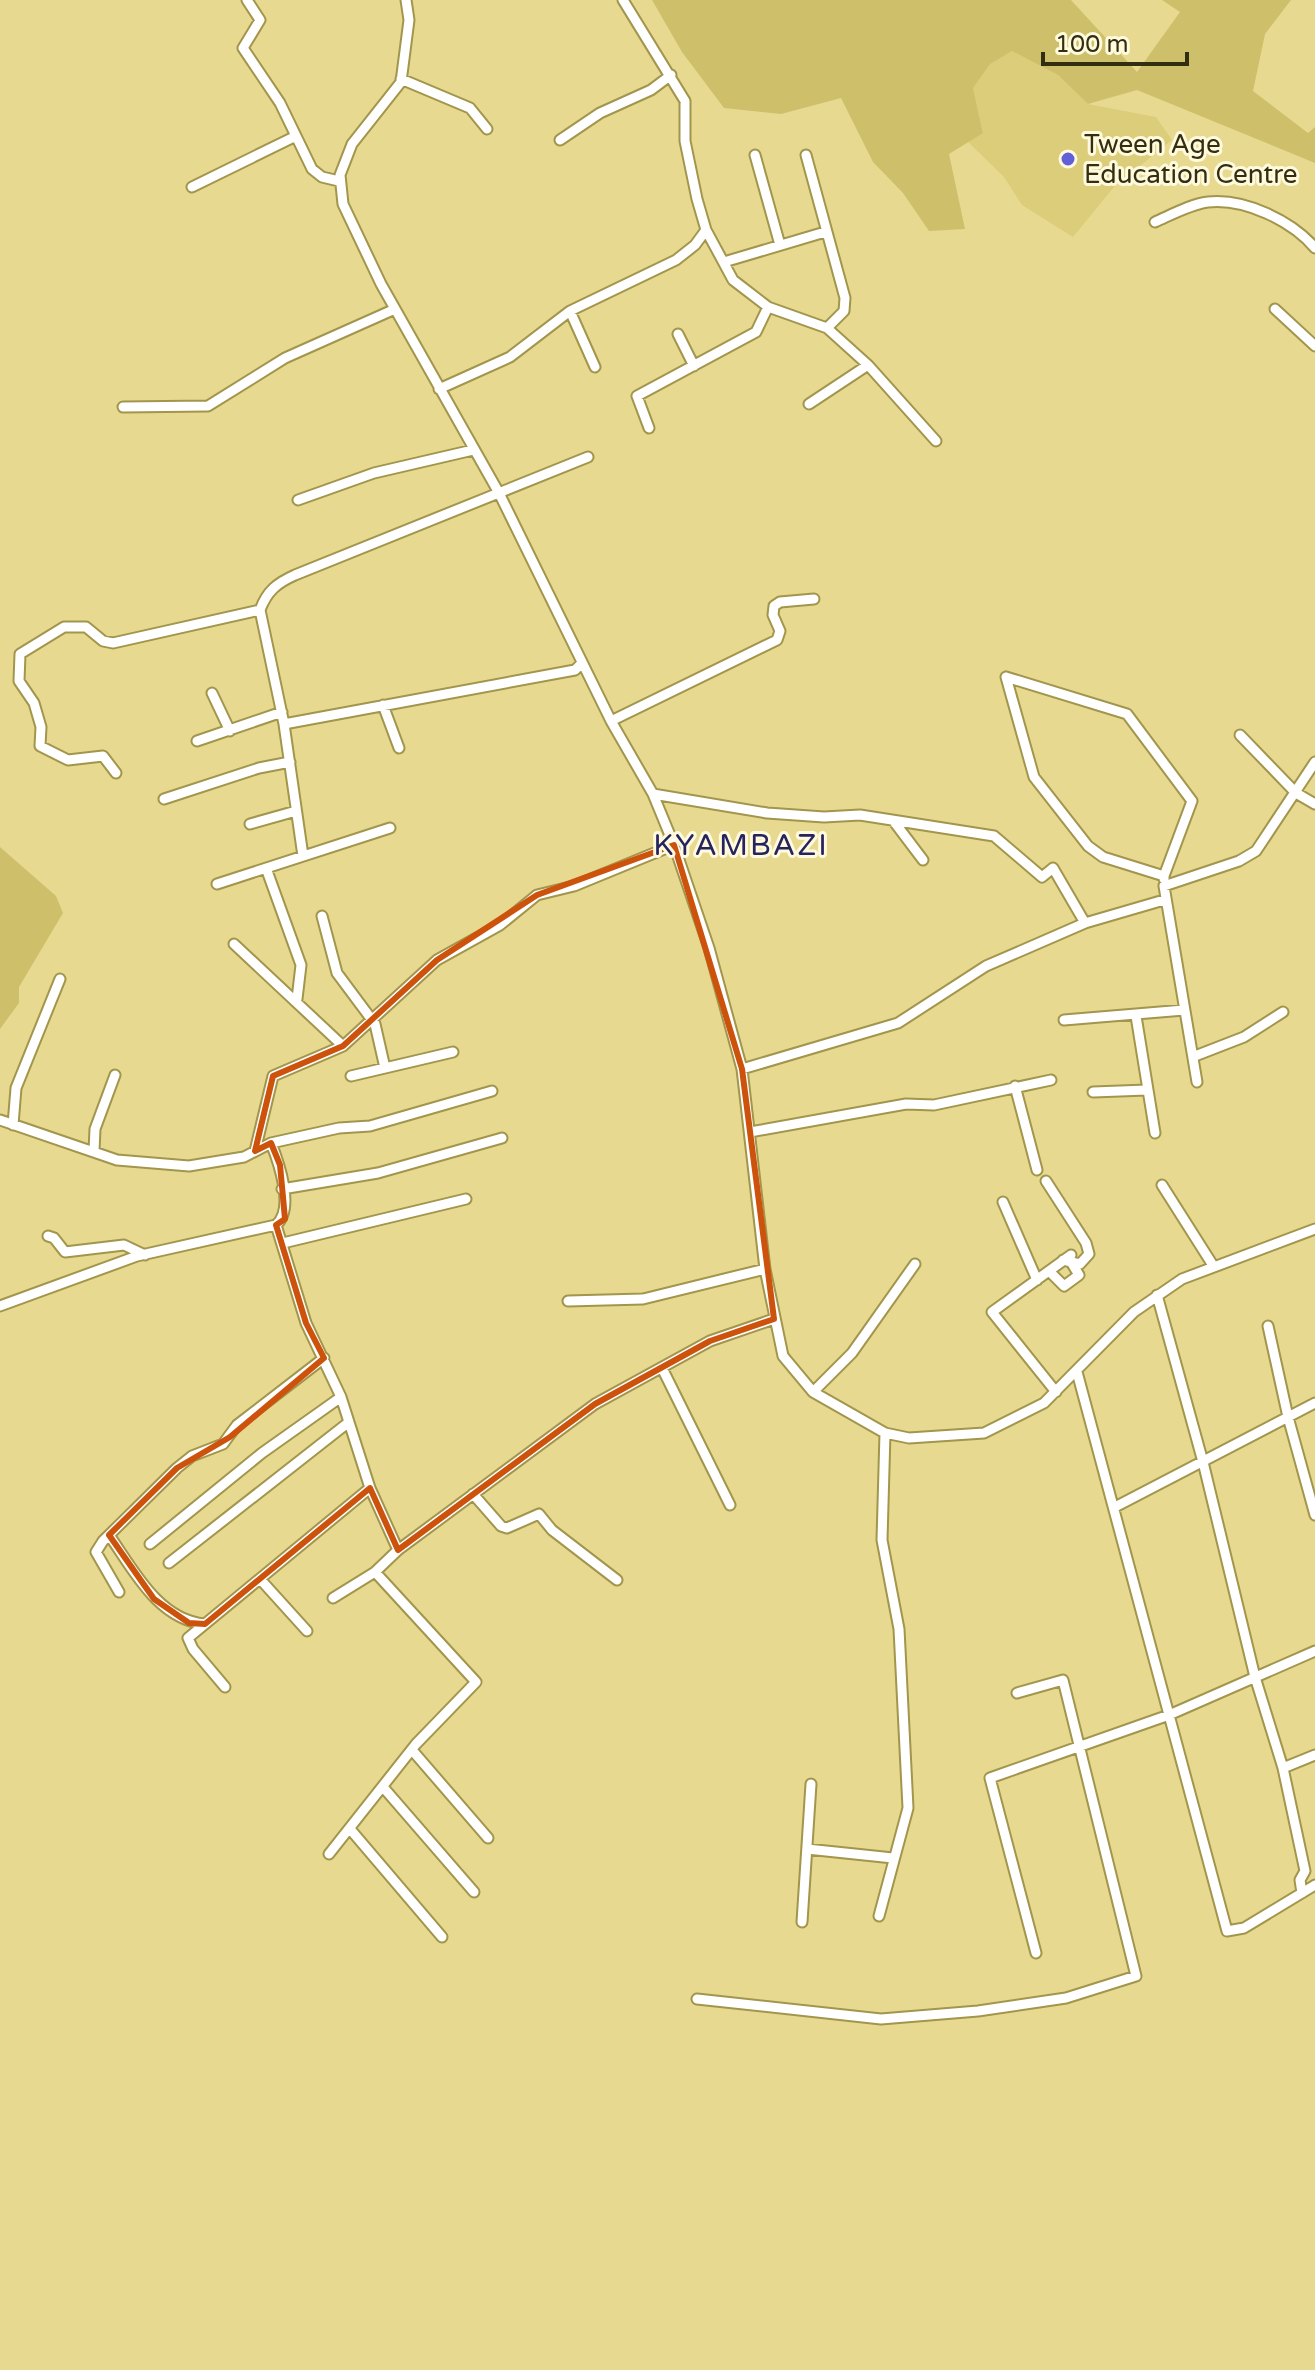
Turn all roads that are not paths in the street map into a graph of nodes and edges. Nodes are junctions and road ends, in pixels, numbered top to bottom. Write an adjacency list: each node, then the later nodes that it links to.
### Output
1 (247, 0): 7 (street)
2 (406, 0): 5 (street)
3 (623, 0): 4 (street)
4 (671, 75): 8 (street); 14 (street)
5 (401, 79): 6 (street); 11 (street)
6 (487, 129)
7 (296, 136): 11 (street); 12 (street)
8 (560, 140)
9 (755, 155): 16 (street)
10 (806, 155): 15 (street)
11 (339, 181): 20 (street)
12 (192, 187)
13 (1155, 222): 17 (street)
14 (706, 230): 18 (street); 22 (street)
15 (825, 232): 16 (street); 23 (street)
16 (780, 245): 18 (street)
17 (1315, 248)
18 (724, 262): 19 (street)
19 (768, 307): 23 (street); 27 (street)
20 (395, 309): 29 (street); 31 (street)
21 (1275, 309): 25 (street)
22 (570, 311): 28 (street); 29 (street)
23 (827, 328): 26 (street)
24 (678, 334): 27 (street)
25 (1315, 346)
26 (868, 365): 30 (street); 33 (street)
27 (694, 366): 32 (street)
28 (595, 367)
29 (439, 389): 34 (street)
30 (809, 404)
31 (123, 407)
32 (649, 428)
33 (936, 441)
34 (473, 450): 36 (street); 37 (street)
35 (588, 457): 36 (street)
36 (499, 493): 39 (street); 40 (street)
37 (298, 500)
38 (814, 599): 44 (street)
39 (260, 610): 43 (street); 52 (street)
40 (582, 663): 42 (street); 44 (street)
41 (212, 693): 46 (street)
42 (383, 705): 45 (street); 49 (street)
43 (282, 712): 45 (street); 46 (street)
44 (611, 721): 54 (street)
45 (284, 724): 50 (street)
46 (230, 731): 48 (street)
47 (1240, 735): 53 (street)
48 (197, 741)
49 (399, 748)
50 (290, 762): 55 (street); 57 (street)
51 (1315, 762): 53 (street)
52 (116, 773)
53 (1296, 793): 56 (street); 65 (street)
54 (653, 794): 58 (street); 61 (street)
55 (164, 799)
56 (1315, 804)
57 (296, 811): 59 (street); 62 (street)
58 (895, 823): 63 (street); 69 (street)
59 (250, 824)
60 (390, 828): 62 (street)
61 (674, 845): 76 (street); 82 (street)
62 (303, 856): 64 (street)
63 (923, 860)
64 (266, 868): 66 (street); 72 (street)
65 (1164, 881): 65 (street); 67 (street)
66 (217, 884)
67 (1164, 900): 69 (street); 73 (street)
68 (322, 916): 76 (street)
69 (1085, 923): 82 (street)
70 (234, 944): 72 (street)
71 (60, 979): 92 (street)
72 (297, 999): 78 (street)
73 (1184, 1010): 75 (street); 80 (street)
74 (1283, 1012): 80 (street)
75 (1136, 1016): 77 (street); 88 (street)
76 (369, 1020): 78 (street); 81 (street)
77 (1064, 1020)
78 (343, 1046): 98 (street)
79 (453, 1052): 81 (street)
80 (1195, 1056): 86 (street)
81 (385, 1068): 84 (street)
82 (742, 1069): 93 (street)
83 (115, 1075): 97 (street)
84 (351, 1076)
85 (1051, 1080): 87 (street)
86 (1197, 1082)
87 (1015, 1086): 93 (street); 99 (street)
88 (1147, 1090): 90 (street); 94 (street)
89 (492, 1091): 96 (street)
90 (1093, 1092)
91 (0, 1120): 92 (street)
92 (13, 1125): 97 (street)
93 (750, 1132): 113 (street)
94 (1155, 1133)
95 (502, 1138): 102 (street)
96 (271, 1143): 98 (street); 102 (street)
97 (94, 1151): 98 (street)
98 (255, 1151)
99 (1037, 1170)
100 (1046, 1181): 110 (street)
101 (1162, 1185): 112 (street)
102 (282, 1189): 105 (street)
103 (466, 1199): 108 (street)
104 (1003, 1202): 115 (street)
105 (276, 1225): 108 (street); 109 (street)
106 (1315, 1229): 112 (street)
107 (48, 1236): 109 (street)
108 (283, 1243): 121 (street)
109 (145, 1255): 118 (street)
110 (1067, 1258): 114 (street); 114 (street)
111 (915, 1264): 124 (street)
112 (1214, 1267): 116 (street)
113 (765, 1269): 117 (street); 119 (street)
114 (1049, 1271): 115 (street)
115 (1037, 1280): 125 (street)
116 (1157, 1295): 123 (street); 131 (street)
117 (568, 1301)
118 (0, 1306)
119 (774, 1319): 122 (street); 124 (street)
120 (1268, 1326): 128 (street)
121 (324, 1358): 126 (street); 137 (street)
122 (662, 1368): 133 (street); 134 (street)
123 (1077, 1372): 125 (street); 135 (street)
124 (813, 1392): 130 (street)
125 (1056, 1392): 130 (street)
126 (341, 1397): 129 (street); 138 (street)
127 (1315, 1403): 128 (street)
128 (1288, 1417): 131 (street); 136 (street)
129 (349, 1422): 132 (street); 140 (street)
130 (885, 1433): 163 (street)
131 (1203, 1462): 135 (street); 149 (street)
132 (370, 1488): 139 (street); 142 (street)
133 (473, 1494): 139 (street); 143 (street)
134 (730, 1505)
135 (1115, 1507): 152 (street)
136 (1315, 1515)
137 (109, 1535): 144 (street); 146 (street)
138 (150, 1544)
139 (398, 1550): 141 (street)
140 (169, 1563)
141 (375, 1572): 145 (street); 154 (street)
142 (260, 1579): 146 (street); 147 (street)
143 (617, 1580)
144 (119, 1592)
145 (333, 1598)
146 (205, 1624): 150 (street)
147 (307, 1631)
148 (1315, 1651): 149 (street)
149 (1255, 1677): 152 (street); 156 (street)
150 (225, 1687)
151 (1017, 1693): 153 (street)
152 (1169, 1715): 153 (street); 166 (street)
153 (1082, 1746): 170 (street); 171 (street)
154 (412, 1750): 158 (street); 160 (street)
155 (1315, 1755): 156 (street)
156 (1283, 1768): 166 (street)
157 (811, 1784): 161 (street)
158 (383, 1787): 159 (street); 165 (street)
159 (350, 1829): 162 (street); 169 (street)
160 (488, 1838)
161 (807, 1849): 163 (street); 168 (street)
162 (329, 1854)
163 (893, 1858): 167 (street)
164 (1315, 1885): 166 (street)
165 (474, 1892)
166 (1302, 1893)
167 (879, 1916)
168 (802, 1922)
169 (442, 1937)
170 (1036, 1953)
171 (697, 1999)

